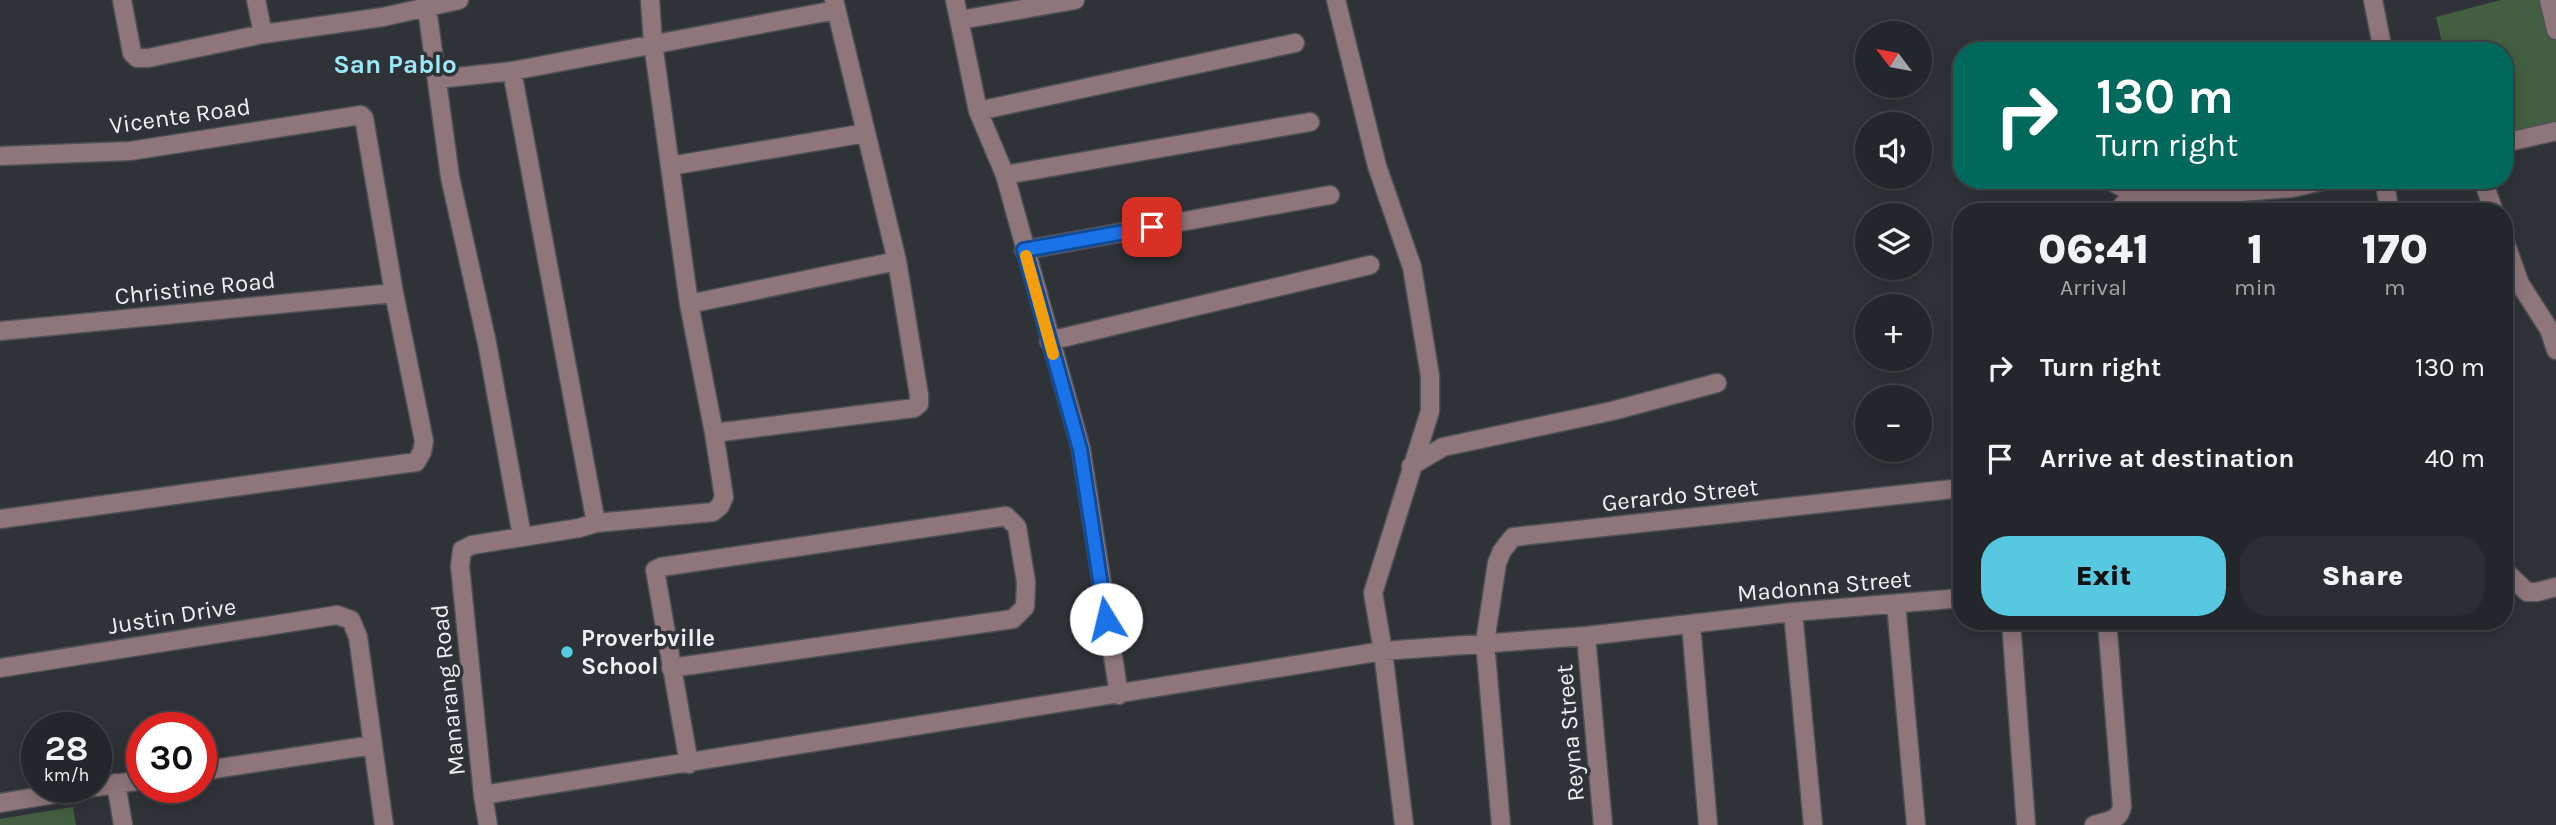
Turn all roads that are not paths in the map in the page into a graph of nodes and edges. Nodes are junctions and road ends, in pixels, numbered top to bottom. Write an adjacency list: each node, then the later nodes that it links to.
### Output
1 (122, 0): 15 (street)
2 (256, 0): 15 (street)
3 (459, 0): 11 (street)
4 (650, 0): 17 (street)
5 (955, 0): 13 (street)
6 (1074, 0): 13 (street)
7 (1336, 0): 45 (street)
8 (2373, 0): 16 (street)
9 (2549, 0): 14 (street)
10 (835, 5): 17 (street); 24 (street)
11 (427, 8): 12 (street); 20 (street)
12 (382, 9): 15 (street)
13 (960, 20): 21 (street)
14 (2556, 30)
15 (263, 34)
16 (2381, 42)
17 (653, 43): 19 (street); 27 (street)
18 (1295, 43): 21 (street)
19 (512, 71): 20 (street); 48 (street)
20 (438, 79): 49 (street)
21 (978, 111): 28 (street)
22 (1310, 122): 28 (street)
23 (2556, 131): 25 (street)
24 (866, 133): 27 (street); 35 (street)
25 (2513, 141)
26 (0, 156): 38 (street, Vicente Road)
27 (670, 166): 39 (street)
28 (1005, 175): 34 (street)
29 (2126, 189): 31 (street)
30 (2201, 189): 31 (street)
31 (2133, 193): 33 (street)
32 (1330, 195): 34 (street)
33 (2125, 203)
34 (1024, 250): 41 (street)
35 (897, 261): 39 (street); 44 (street)
36 (2513, 264): 42 (street)
37 (1370, 265): 41 (street)
38 (394, 293): 40 (street, Christine Road); 47 (street)
39 (689, 304): 44 (street)
40 (0, 331)
41 (1049, 341): 63 (street)
42 (2556, 350)
43 (1717, 383): 45 (street)
44 (715, 433): 48 (street)
45 (1411, 466): 60 (street)
46 (1953, 489): 59 (street, Gerardo Street)
47 (0, 519)
48 (596, 523): 49 (street)
49 (522, 536): 70 (street, Manarang Road)
50 (2513, 579): 51 (street)
51 (2556, 587)
52 (1953, 599): 53 (street, Madonna Street)
53 (1896, 604): 54 (street, Madonna Street); 82 (street)
54 (1793, 612): 55 (street, Madonna Street); 81 (street)
55 (1691, 624): 58 (street, Madonna Street); 80 (street)
56 (2012, 630): 83 (street)
57 (2108, 630): 73 (street)
58 (1586, 636): 59 (street, Madonna Street); 79 (street, Reyna Street)
59 (1485, 642): 60 (street, Madonna Street); 78 (street)
60 (1383, 651): 63 (street, Madonna Street); 77 (street)
61 (0, 668): 64 (street, Justin Drive)
62 (671, 668): 62 (street); 65 (street)
63 (1119, 695): 65 (street, Madonna Street)
64 (373, 745): 66 (street); 75 (street)
65 (689, 764): 70 (street, Madonna Street)
66 (217, 769)
67 (126, 782): 68 (street)
68 (116, 783): 69 (street); 74 (street)
69 (112, 784)
70 (483, 795): 76 (street, Manarang Road)
71 (21, 799): 72 (street)
72 (0, 803)
73 (2118, 822): 84 (street)
74 (123, 825)
75 (384, 825)
76 (488, 825)
77 (1404, 825)
78 (1501, 825)
79 (1603, 825)
80 (1708, 825)
81 (1812, 825)
82 (1916, 825)
83 (2026, 825)
84 (2094, 825)

